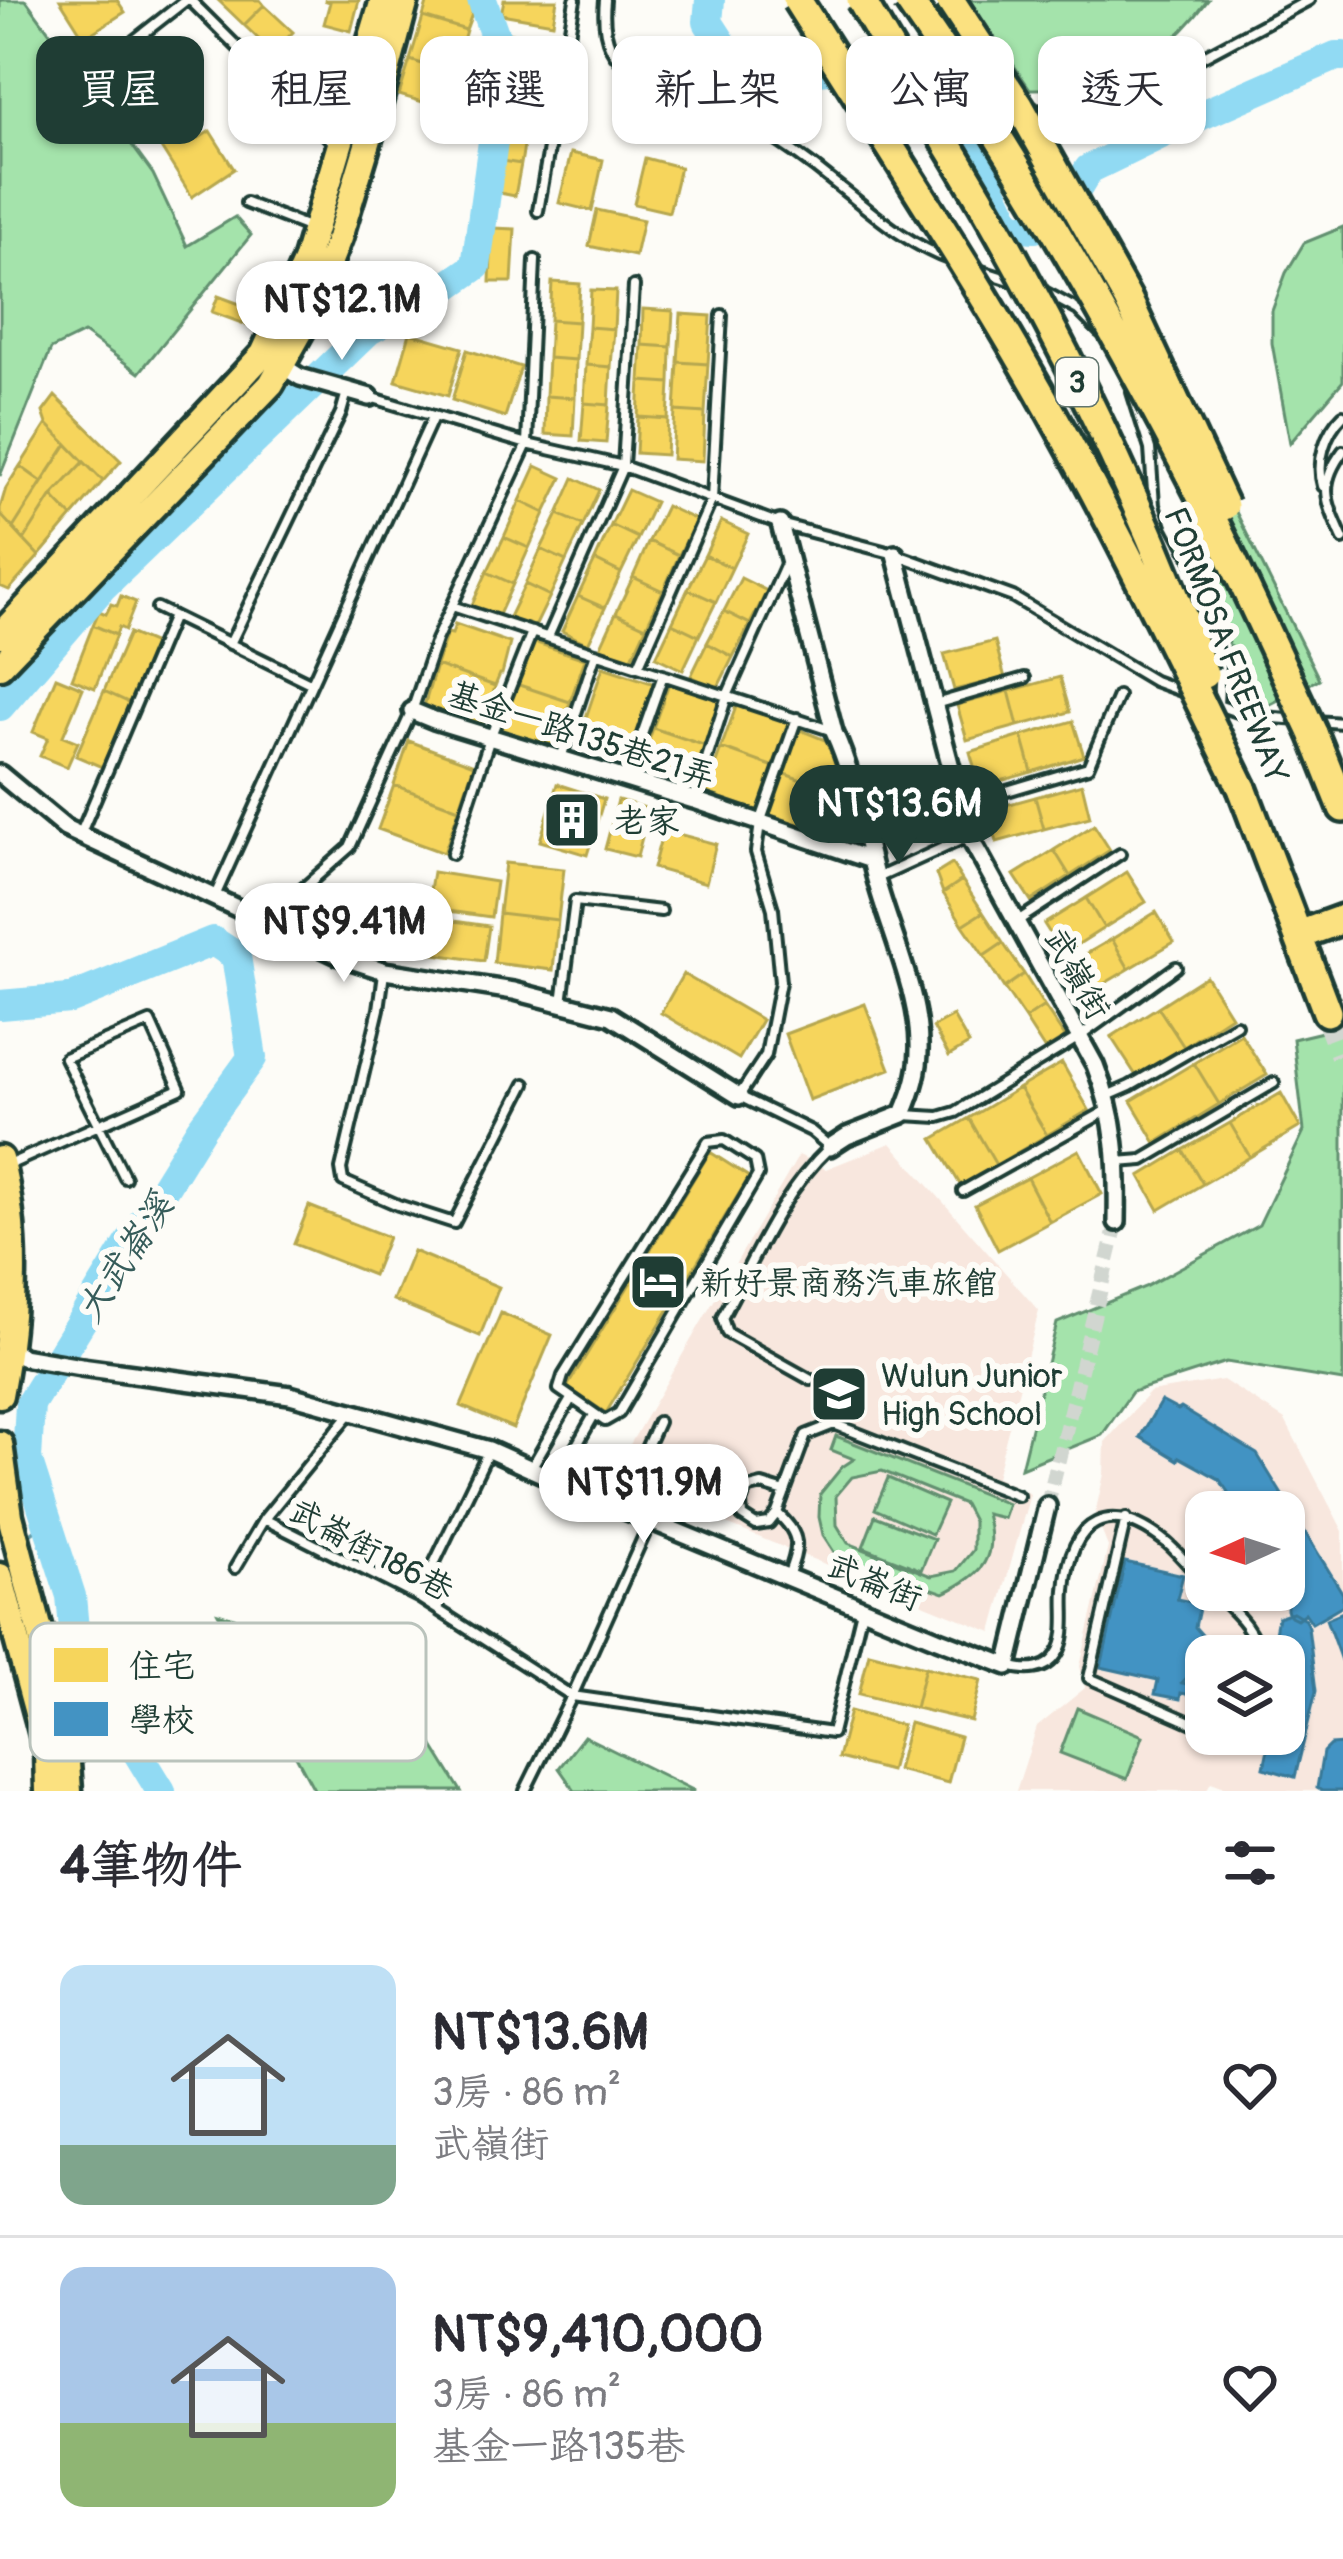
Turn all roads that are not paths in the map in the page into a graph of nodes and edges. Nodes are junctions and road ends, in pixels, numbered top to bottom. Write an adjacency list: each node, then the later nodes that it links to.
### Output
1 (188, 0): 12 (lane); 13 (lane)
2 (383, 0): 13 (main road)
3 (406, 0): 20 (main road)
4 (574, 0): 15 (lane)
5 (605, 0): 51 (lane)
6 (792, 0): 25 (highway, bridge)
7 (810, 0): 25 (highway, bridge)
8 (861, 0): 61 (highway, FORMOSA FREEWAY / 3, bridge)
9 (908, 0): 56 (highway, FORMOSA FREEWAY / 3, bridge)
10 (955, 0): 11 (lane); 56 (highway, bridge)
11 (1309, 0)
12 (141, 36)
13 (341, 150): 16 (main road)
14 (245, 203): 16 (lane)
15 (538, 212)
16 (316, 230): 20 (main road)
17 (535, 260): 26 (lane)
18 (634, 286): 28 (lane)
19 (722, 315): 30 (lane)
20 (282, 366): 21 (street); 39 (main road); 43 (main road)
21 (348, 391): 22 (street); 41 (lane)
22 (370, 397): 24 (lane)
23 (1343, 415): 29 (lane)
24 (433, 417): 26 (lane); 47 (lane)
25 (1067, 442): 61 (highway, bridge)
26 (527, 444): 28 (lane); 35 (lane, 基金一路135巷21弄)
27 (1343, 451): 29 (lane)
28 (623, 466): 30 (lane); 40 (lane)
29 (1325, 494): 32 (lane)
30 (712, 499): 31 (lane); 44 (lane)
31 (780, 524): 33 (lane); 34 (street)
32 (1343, 538)
33 (895, 554): 50 (street, 武嶺街); 51 (lane)
34 (789, 559): 48 (lane); 55 (street)
35 (452, 606): 38 (lane); 52 (lane, 基金一路135巷21弄)
36 (157, 608): 37 (lane)
37 (173, 616): 41 (lane); 66 (lane)
38 (532, 632): 40 (lane); 57 (lane)
39 (0, 634)
40 (548, 638): 42 (lane)
41 (230, 644): 47 (lane)
42 (596, 653): 44 (lane); 58 (lane)
43 (0, 666)
44 (638, 667): 45 (lane)
45 (663, 675): 48 (lane); 60 (lane)
46 (1025, 678): 50 (lane)
47 (310, 682): 72 (lane)
48 (728, 696): 53 (lane); 62 (lane)
49 (1118, 696): 63 (lane)
50 (935, 704): 63 (street, 武嶺街)
51 (1218, 705): 54 (lane)
52 (412, 711): 57 (street, 基金一路135巷21弄); 75 (lane, 基金一路135巷21弄)
53 (797, 718): 55 (lane); 65 (lane)
54 (1343, 723)
55 (834, 732): 70 (street)
56 (1313, 733): 64 (highway, FORMOSA FREEWAY / 3)
57 (490, 737): 58 (street, 基金一路135巷21弄); 68 (lane)
58 (561, 759): 60 (street, 基金一路135巷21弄)
59 (0, 774): 66 (street)
60 (626, 780): 62 (street, 基金一路135巷21弄)
61 (1242, 788): 77 (highway, FORMOSA FREEWAY / 3)
62 (694, 800): 65 (street, 基金一路135巷21弄)
63 (962, 804): 67 (street, 武嶺街)
64 (1343, 808)
65 (760, 823): 70 (street, 基金一路135巷21弄); 86 (lane)
66 (80, 835): 72 (street)
67 (969, 836): 71 (lane); 76 (street, 武嶺街)
68 (452, 854)
69 (1120, 854): 76 (lane)
70 (871, 860): 71 (street)
71 (876, 878): 88 (street)
72 (214, 896): 75 (street)
73 (661, 911): 80 (lane)
74 (1343, 919): 77 (highway)
75 (266, 921): 79 (street)
76 (1016, 922): 83 (street, 武嶺街)
77 (1299, 935): 81 (highway, FORMOSA FREEWAY / 3)
78 (1176, 967): 83 (lane)
79 (385, 971): 80 (street); 85 (lane)
80 (562, 1004): 86 (street)
81 (1327, 1012)
82 (1236, 1025): 87 (lane)
83 (1079, 1037): 87 (street, 武嶺街); 88 (lane)
84 (1274, 1083): 91 (lane)
85 (525, 1084)
86 (739, 1096): 90 (lane)
87 (1109, 1102): 91 (street, 武嶺街); 94 (lane)
88 (903, 1114): 90 (street)
89 (98, 1126): 89 (lane); 92 (lane); 93 (lane)
90 (830, 1147): 97 (lane)
91 (1118, 1162): 95 (street, 武嶺街)
92 (1, 1163): 96 (main road)
93 (125, 1178)
94 (963, 1191)
95 (1117, 1222)
96 (10, 1351): 98 (main road); 100 (street, 武崙街)
97 (811, 1380)
98 (0, 1395)
99 (571, 1399): 101 (lane); 101 (lane); 105 (lane)
100 (350, 1414): 104 (street, 武崙街); 113 (lane, 武崙街186巷)
101 (595, 1414): 106 (lane)
102 (658, 1422): 109 (lane)
103 (0, 1444): 122 (main road)
104 (489, 1450): 105 (street, 武崙街); 119 (lane)
105 (530, 1470): 106 (street, 武崙街)
106 (556, 1481): 114 (street, 武崙街)
107 (785, 1492): 108 (lane); 109 (lane); 111 (lane)
108 (1018, 1496)
109 (741, 1503): 111 (lane)
110 (1047, 1506): 124 (street)
111 (777, 1513): 118 (lane)
112 (1126, 1518): 115 (lane); 124 (lane); 127 (lane)
113 (264, 1519): 116 (lane); 119 (lane, 武崙街186巷)
114 (651, 1521): 118 (street, 武崙街); 126 (lane)
115 (1185, 1562)
116 (235, 1568)
117 (0, 1576): 125 (main road)
118 (787, 1577): 120 (street, 武崙街)
119 (418, 1597): 126 (lane, 武崙街186巷)
120 (862, 1609): 124 (street, 武崙街); 126 (lane)
121 (1232, 1611): 123 (lane)
122 (46, 1623)
123 (1251, 1635)
124 (1008, 1666)
125 (30, 1687)
126 (572, 1696): 132 (lane)
127 (1185, 1720)
128 (47, 1761): 130 (main road)
129 (67, 1761): 131 (main road)
130 (48, 1791)
131 (70, 1791)
132 (525, 1791)

